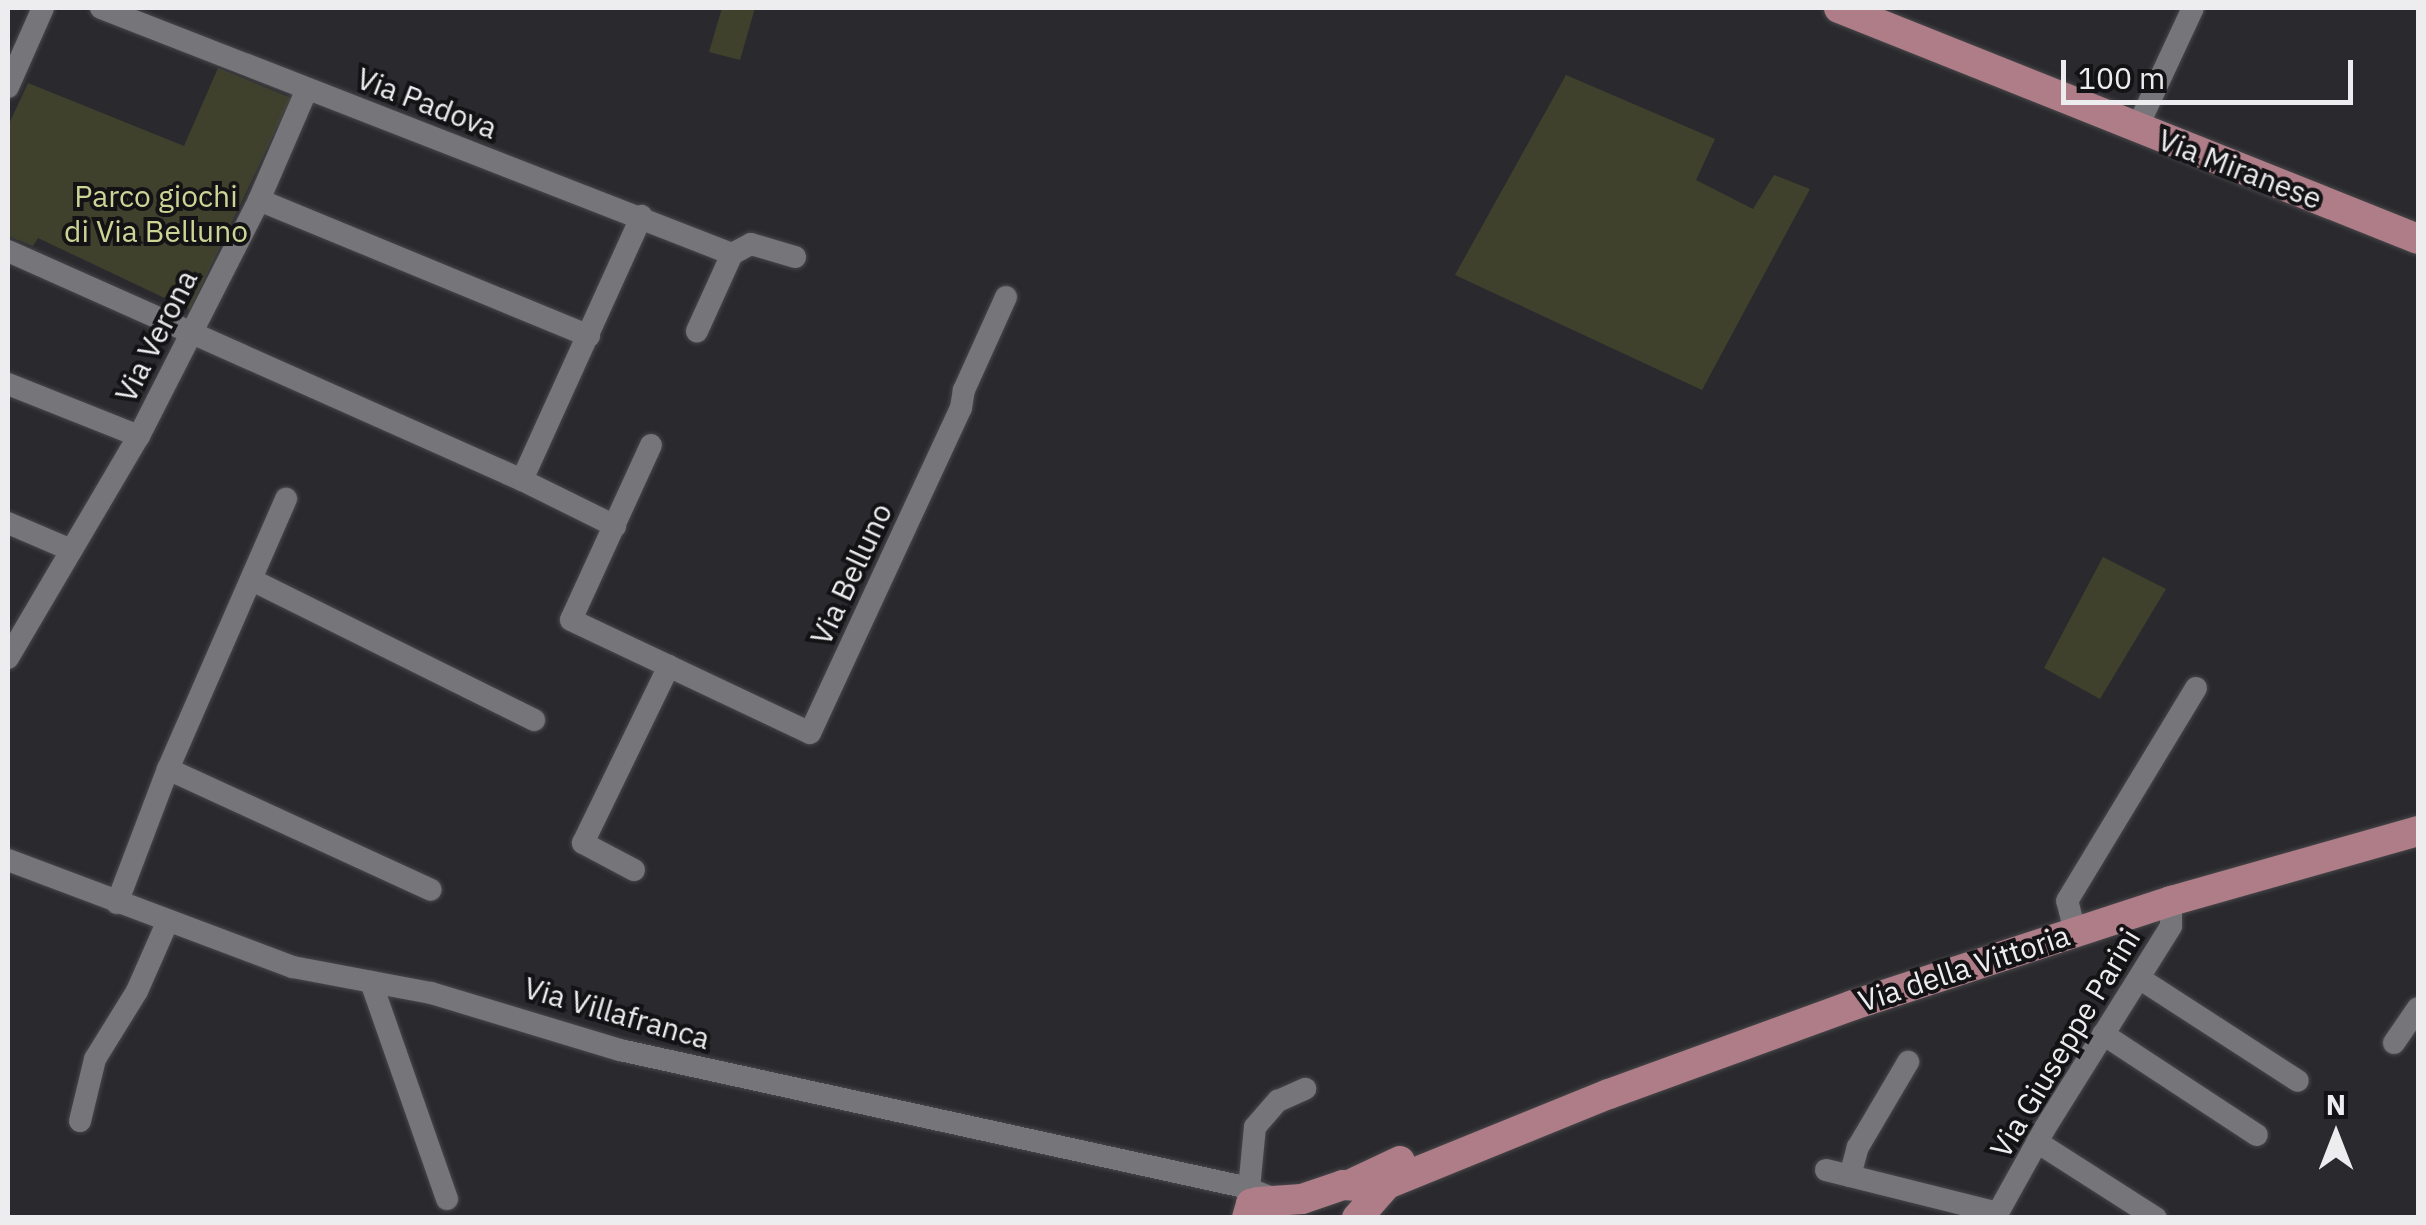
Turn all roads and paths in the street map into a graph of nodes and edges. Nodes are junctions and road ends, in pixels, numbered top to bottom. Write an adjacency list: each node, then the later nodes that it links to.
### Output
1 (44, 8): 6 (street)
2 (101, 8): 7 (street, Via Padova)
3 (1840, 8): 5 (main road, Via Miranese)
4 (2192, 8): 8 (street)
5 (1897, 18): 8 (main road, Via Miranese)
6 (8, 87)
7 (307, 89): 9 (street, Via Verona); 10 (street, Via Padova)
8 (2137, 128): 11 (main road, Via Miranese)
9 (259, 200): 16 (street, Via Verona); 18 (street)
10 (642, 216): 13 (street, Via Padova); 18 (street)
11 (2418, 239)
12 (8, 251): 16 (street)
13 (732, 254): 14 (street, Via Padova); 17 (street)
14 (795, 257)
15 (1006, 297): 29 (street, Via Belluno)
16 (194, 331): 20 (street, Via Verona); 22 (street)
17 (697, 331)
18 (589, 336): 22 (street)
19 (8, 384): 20 (street)
20 (139, 436): 26 (street, Via Verona)
21 (651, 445): 25 (street)
22 (522, 480): 25 (street)
23 (286, 499): 27 (street)
24 (8, 523): 26 (street)
25 (615, 526): 29 (street, Via Belluno)
26 (71, 550): 28 (street, Via Verona)
27 (252, 580): 31 (street); 32 (street)
28 (8, 658)
29 (669, 666): 35 (street)
30 (2196, 688): 40 (street)
31 (534, 720)
32 (168, 769): 36 (street); 38 (street)
33 (2418, 831): 37 (main road, Via della Vittoria)
34 (8, 860): 38 (street, Via Villafranca)
35 (634, 870)
36 (432, 890)
37 (2171, 901): 40 (main road, Via della Vittoria); 41 (street, Via Giuseppe Parini)
38 (117, 903): 39 (street, Via Villafranca)
39 (167, 922): 42 (street, Via Villafranca); 49 (street)
40 (2075, 932): 56 (main road, Via della Vittoria)
41 (2138, 978): 44 (street, Via Giuseppe Parini); 47 (street)
42 (370, 982): 54 (street); 55 (street, Via Villafranca)
43 (2418, 1008): 45 (street)
44 (2104, 1034): 50 (street); 51 (street, Via Giuseppe Parini)
45 (2394, 1043)
46 (1908, 1062): 53 (street)
47 (2298, 1081)
48 (1305, 1090): 55 (street)
49 (80, 1121)
50 (2256, 1135)
51 (2038, 1142): 57 (street, Via Giuseppe Parini); 58 (street)
52 (1826, 1170): 53 (street, Via Giuseppe Parini)
53 (1850, 1176): 57 (street, Via Giuseppe Parini)
54 (446, 1198)
55 (1255, 1204): 56 (main road, Via della Vittoria)
56 (1364, 1206)
57 (1997, 1215)
58 (2156, 1218)

